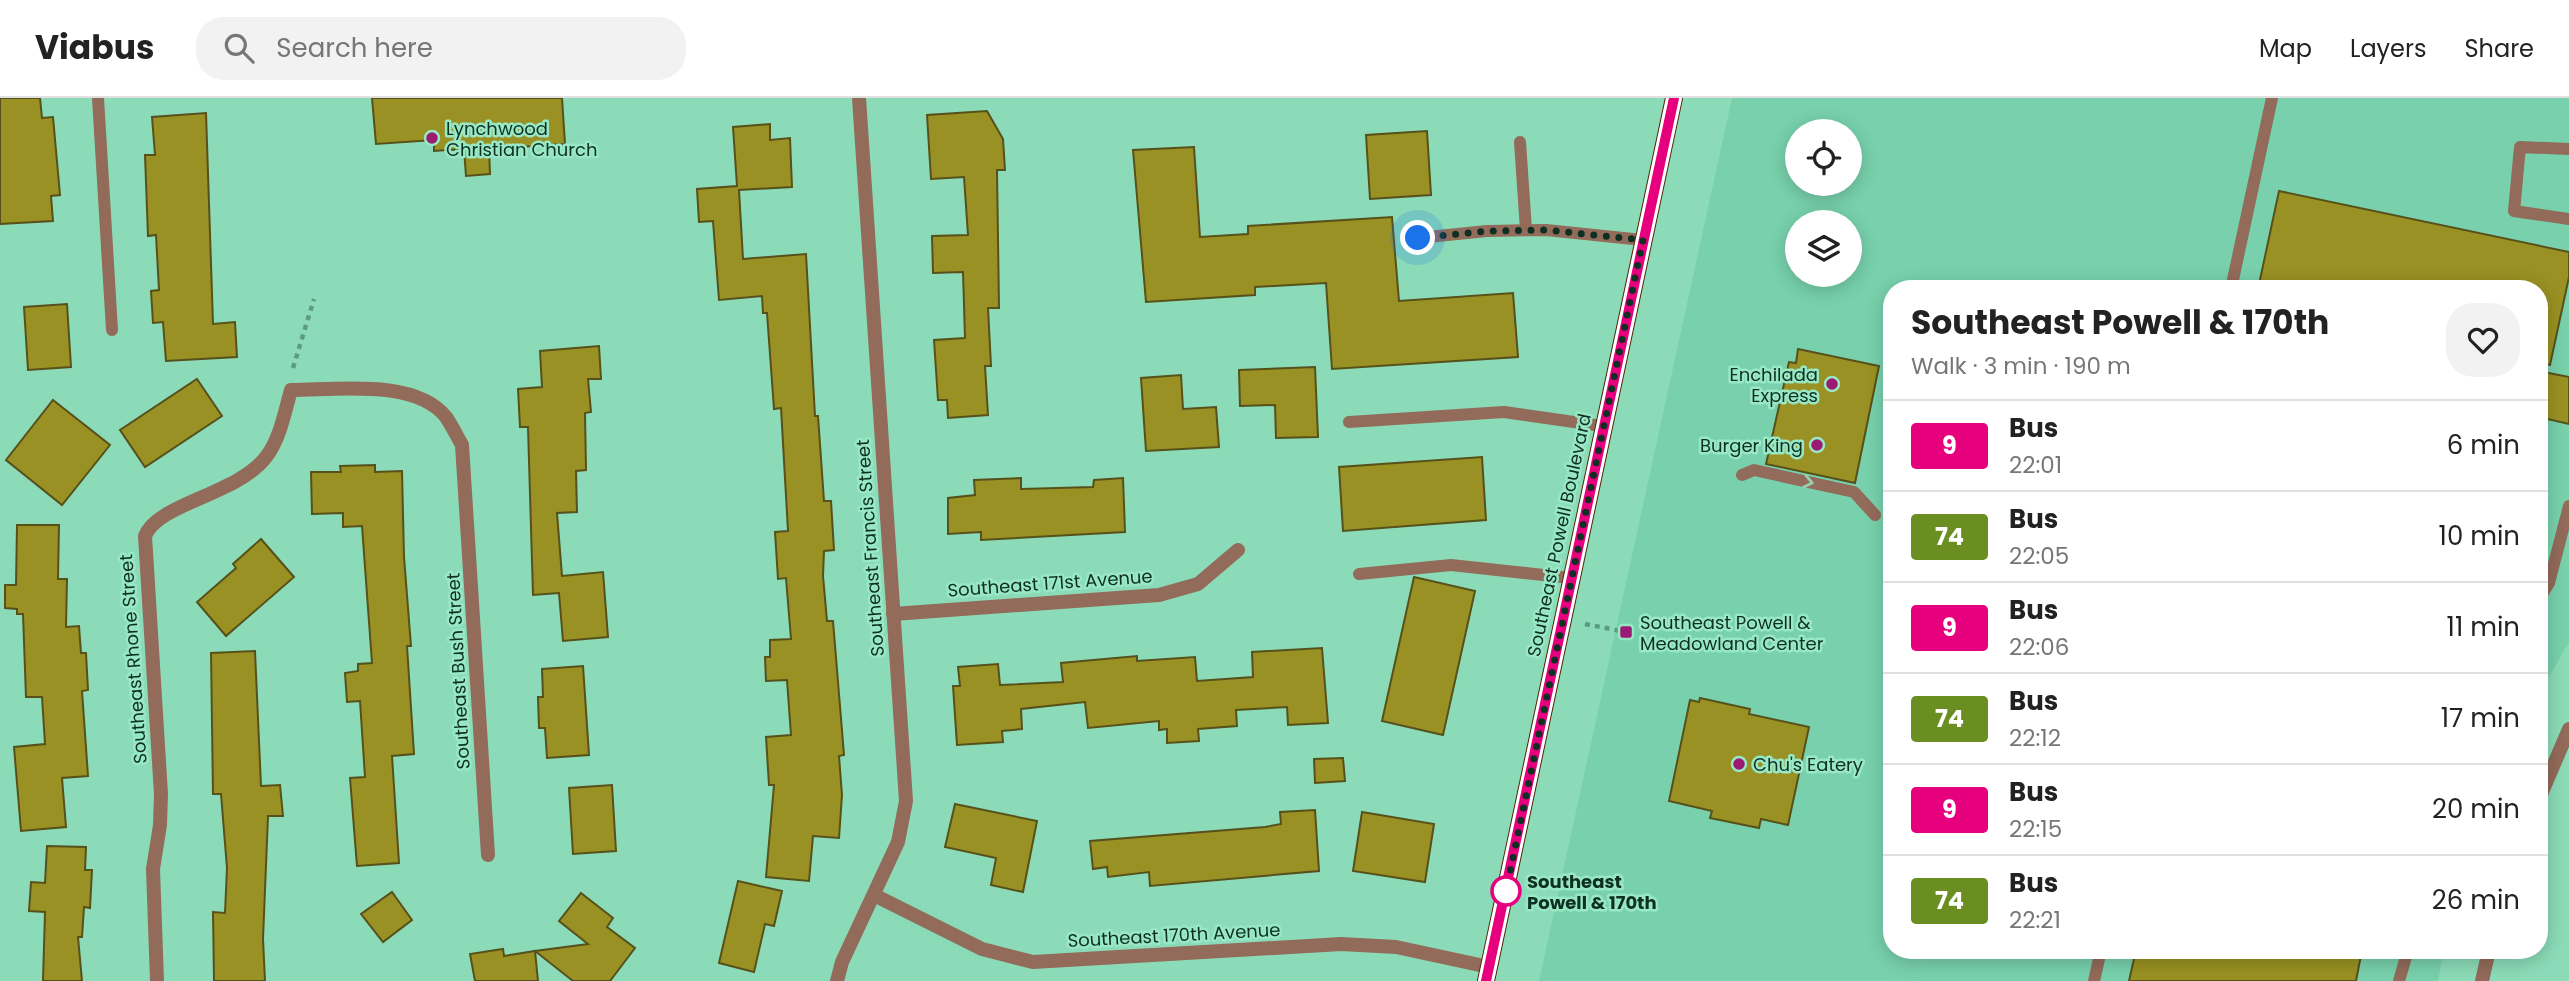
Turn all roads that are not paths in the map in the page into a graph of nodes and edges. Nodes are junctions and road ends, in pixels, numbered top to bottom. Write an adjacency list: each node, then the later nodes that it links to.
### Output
1 (98, 98): 12 (lane)
2 (859, 98): 23 (street, Southeast Francis Street)
3 (1674, 98): 10 (main road, Southeast Powell Boulevard)
4 (2272, 98): 11 (lane)
5 (1520, 142): 8 (lane)
6 (2569, 149): 7 (lane)
7 (2569, 219)
8 (1526, 230): 9 (lane); 10 (lane)
9 (1418, 238)
10 (1643, 240): 14 (main road, Southeast Powell Boulevard)
11 (2233, 280)
12 (112, 330)
13 (1349, 422): 14 (lane)
14 (1602, 426): 22 (main road, Southeast Powell Boulevard)
15 (1742, 475): 18 (lane, one-way to 18)
16 (466, 484): 26 (street, Southeast Bush Street); 32 (street, Southeast Rhone Street)
17 (2569, 506): 20 (lane)
18 (1875, 515)
19 (1238, 550): 23 (street, Southeast 171st Avenue)
20 (2548, 570)
21 (1359, 574): 22 (lane)
22 (1571, 578): 31 (main road, Southeast Powell Boulevard)
23 (893, 614): 27 (street, Southeast Francis Street)
24 (2569, 729): 25 (street)
25 (2548, 778)
26 (488, 855)
27 (874, 895): 31 (street, Southeast 170th Avenue); 33 (street, Southeast Francis Street)
28 (2099, 959): 34 (lane)
29 (2405, 959): 35 (lane)
30 (2487, 959): 36 (street)
31 (1488, 974)
32 (157, 981)
33 (837, 981)
34 (2095, 981)
35 (2399, 981)
36 (2482, 981)

